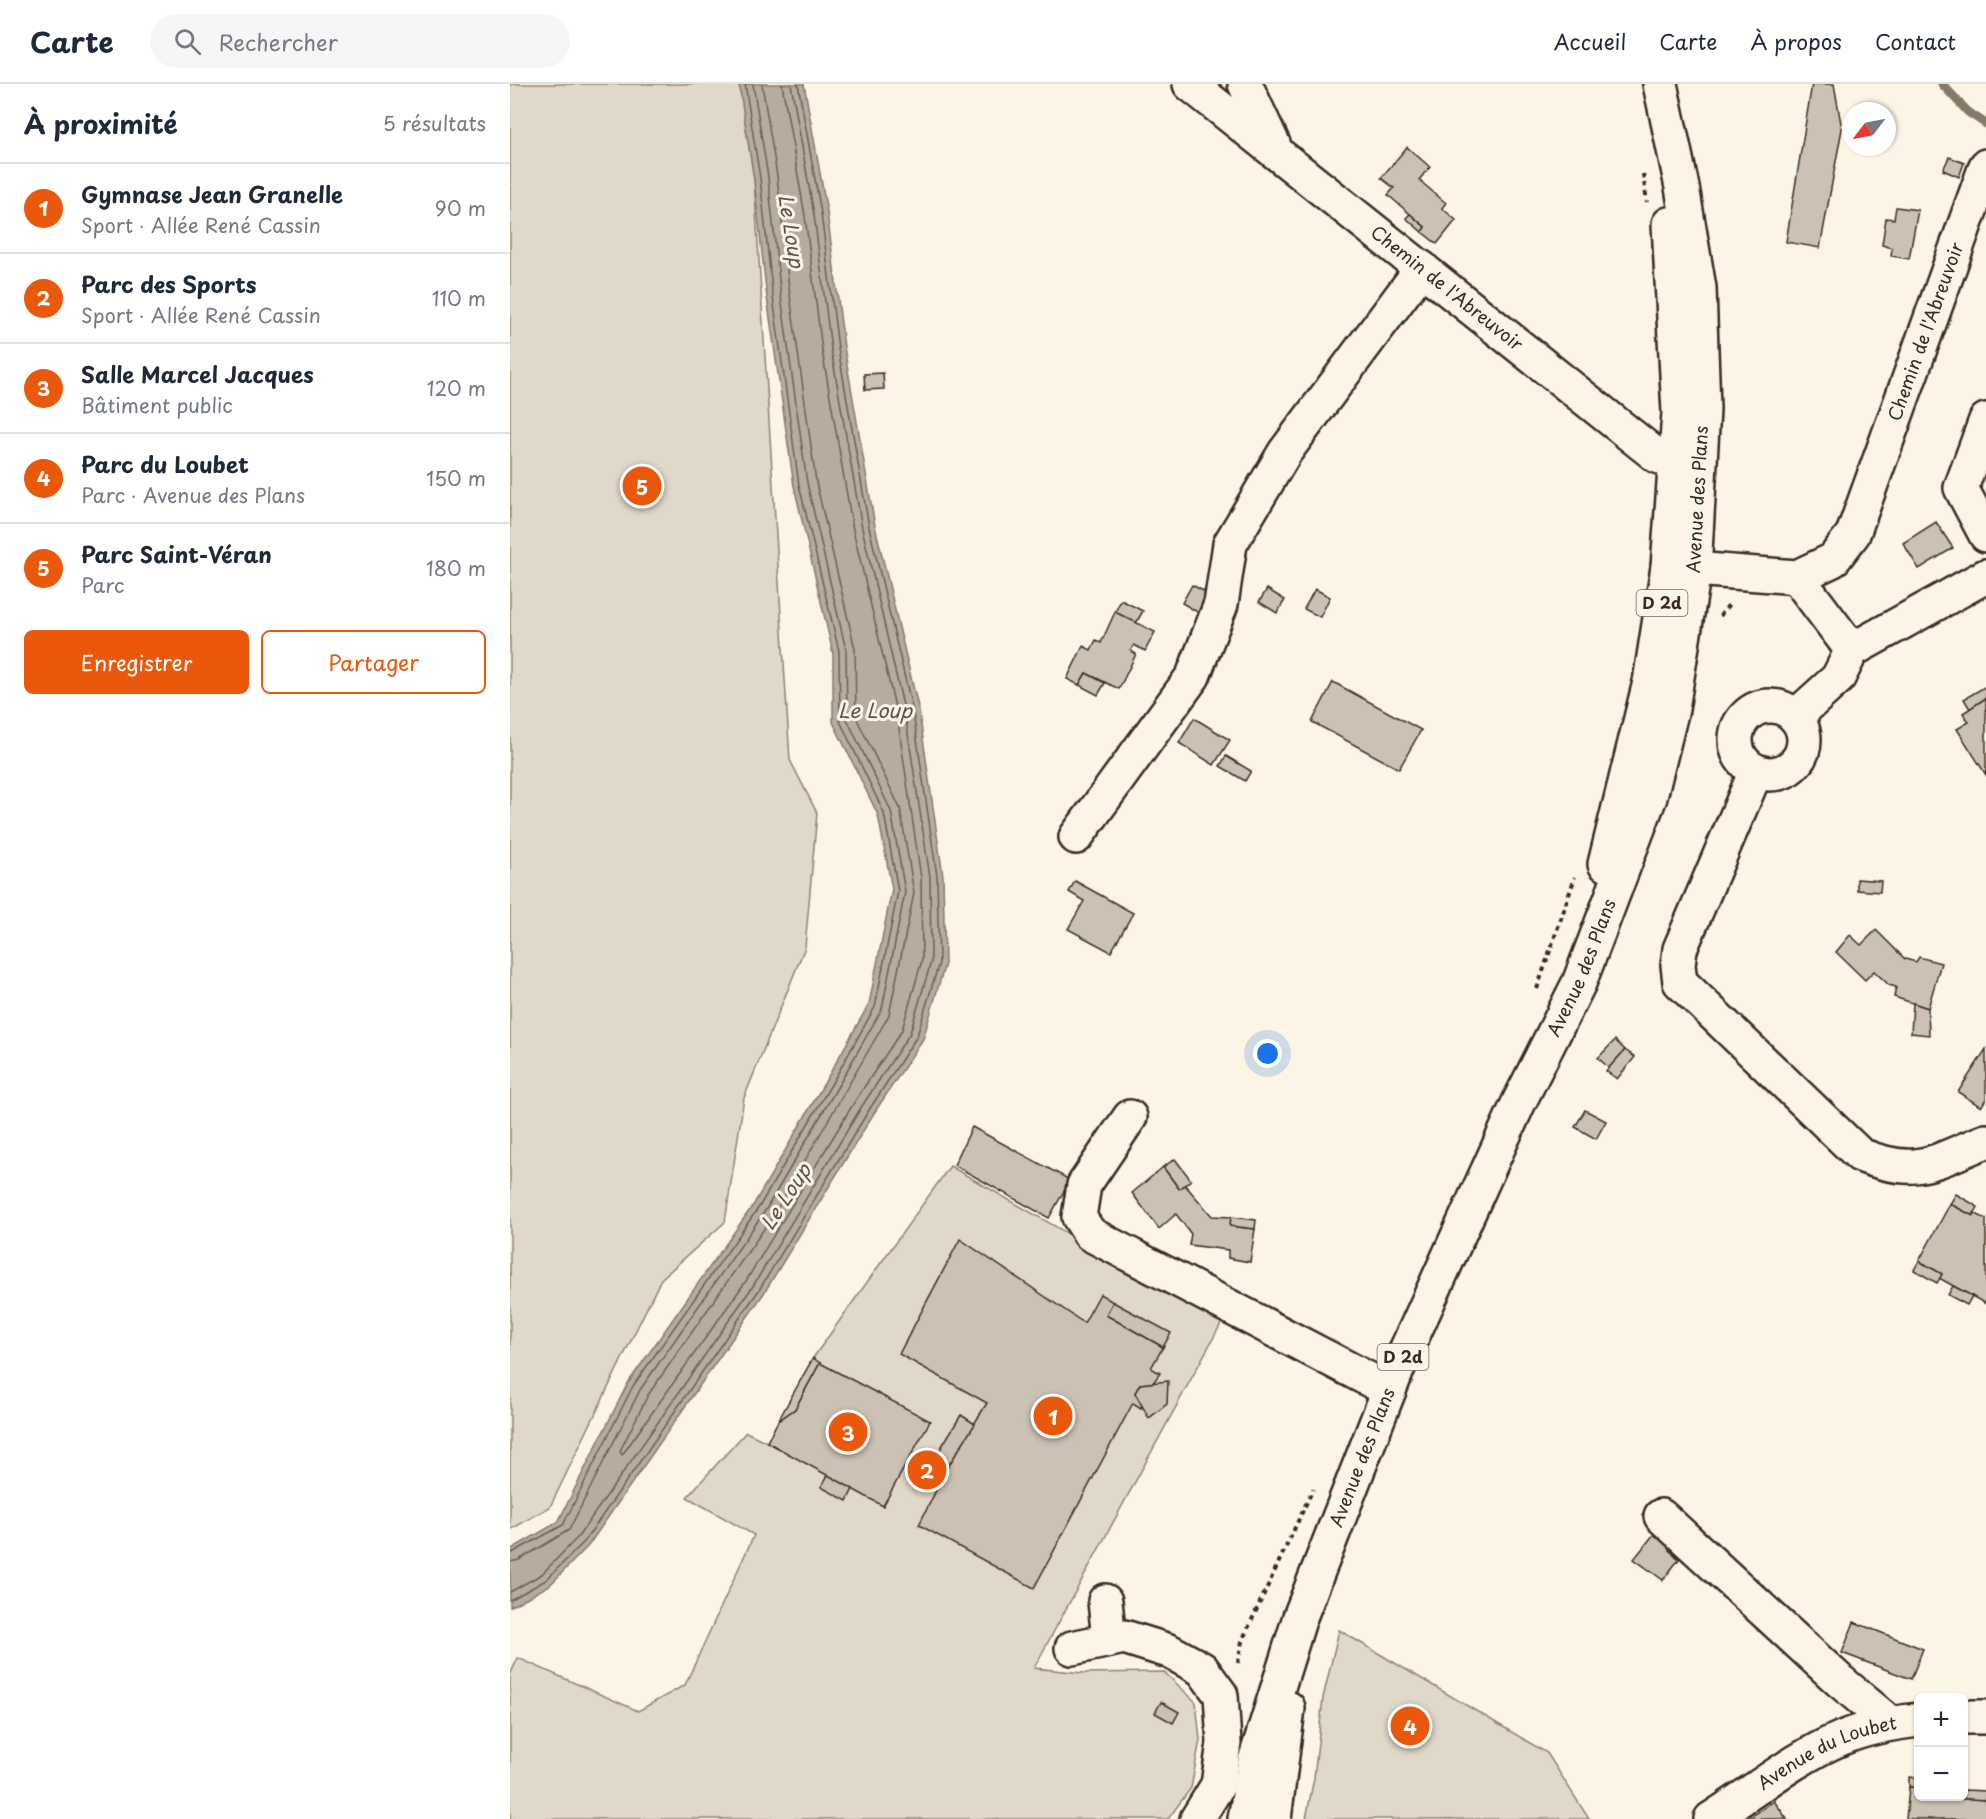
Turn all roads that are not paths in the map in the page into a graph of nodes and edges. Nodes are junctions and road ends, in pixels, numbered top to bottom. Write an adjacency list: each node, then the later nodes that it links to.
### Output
1 (1190, 84): 4 (street, Chemin de l'Abreuvoir)
2 (1245, 84): 4 (street)
3 (1659, 84): 8 (street, Avenue des Plans / D 2d); 9 (street, Avenue des Plans / D 2d)
4 (1277, 153): 6 (street, Chemin de l'Abreuvoir)
5 (1986, 166): 13 (street, Chemin de l'Abreuvoir)
6 (1422, 268): 8 (street, Chemin de l'Abreuvoir); 17 (street)
7 (1986, 420): 10 (street)
8 (1676, 463): 9 (street, Chemin de l'Abreuvoir); 11 (street, Avenue des Plans / D 2d)
9 (1699, 497): 11 (street, Avenue des Plans / D 2d)
10 (1986, 535)
11 (1681, 568): 13 (street, Chemin de l'Abreuvoir); 20 (street, Avenue des Plans / D 2d)
12 (1986, 576): 14 (street)
13 (1797, 577): 14 (street)
14 (1852, 650): 15 (street)
15 (1795, 717): 16 (street); 16 (street)
16 (1756, 771): 19 (street)
17 (1076, 837)
18 (1130, 1117): 20 (street)
19 (1986, 1141)
20 (1389, 1390): 23 (street, Avenue des Plans / D 2d)
21 (1661, 1516): 28 (street)
22 (1105, 1601): 24 (street)
23 (1300, 1617): 30 (street, Avenue des Plans / D 2d); 31 (street, Avenue des Plans / D 2d)
24 (1109, 1640): 25 (street); 29 (street)
25 (1072, 1648)
26 (1968, 1717): 27 (street)
27 (1986, 1717)
28 (1904, 1721): 32 (street, Avenue du Loubet)
29 (1197, 1819)
30 (1245, 1819)
31 (1274, 1819)
32 (1711, 1819)

